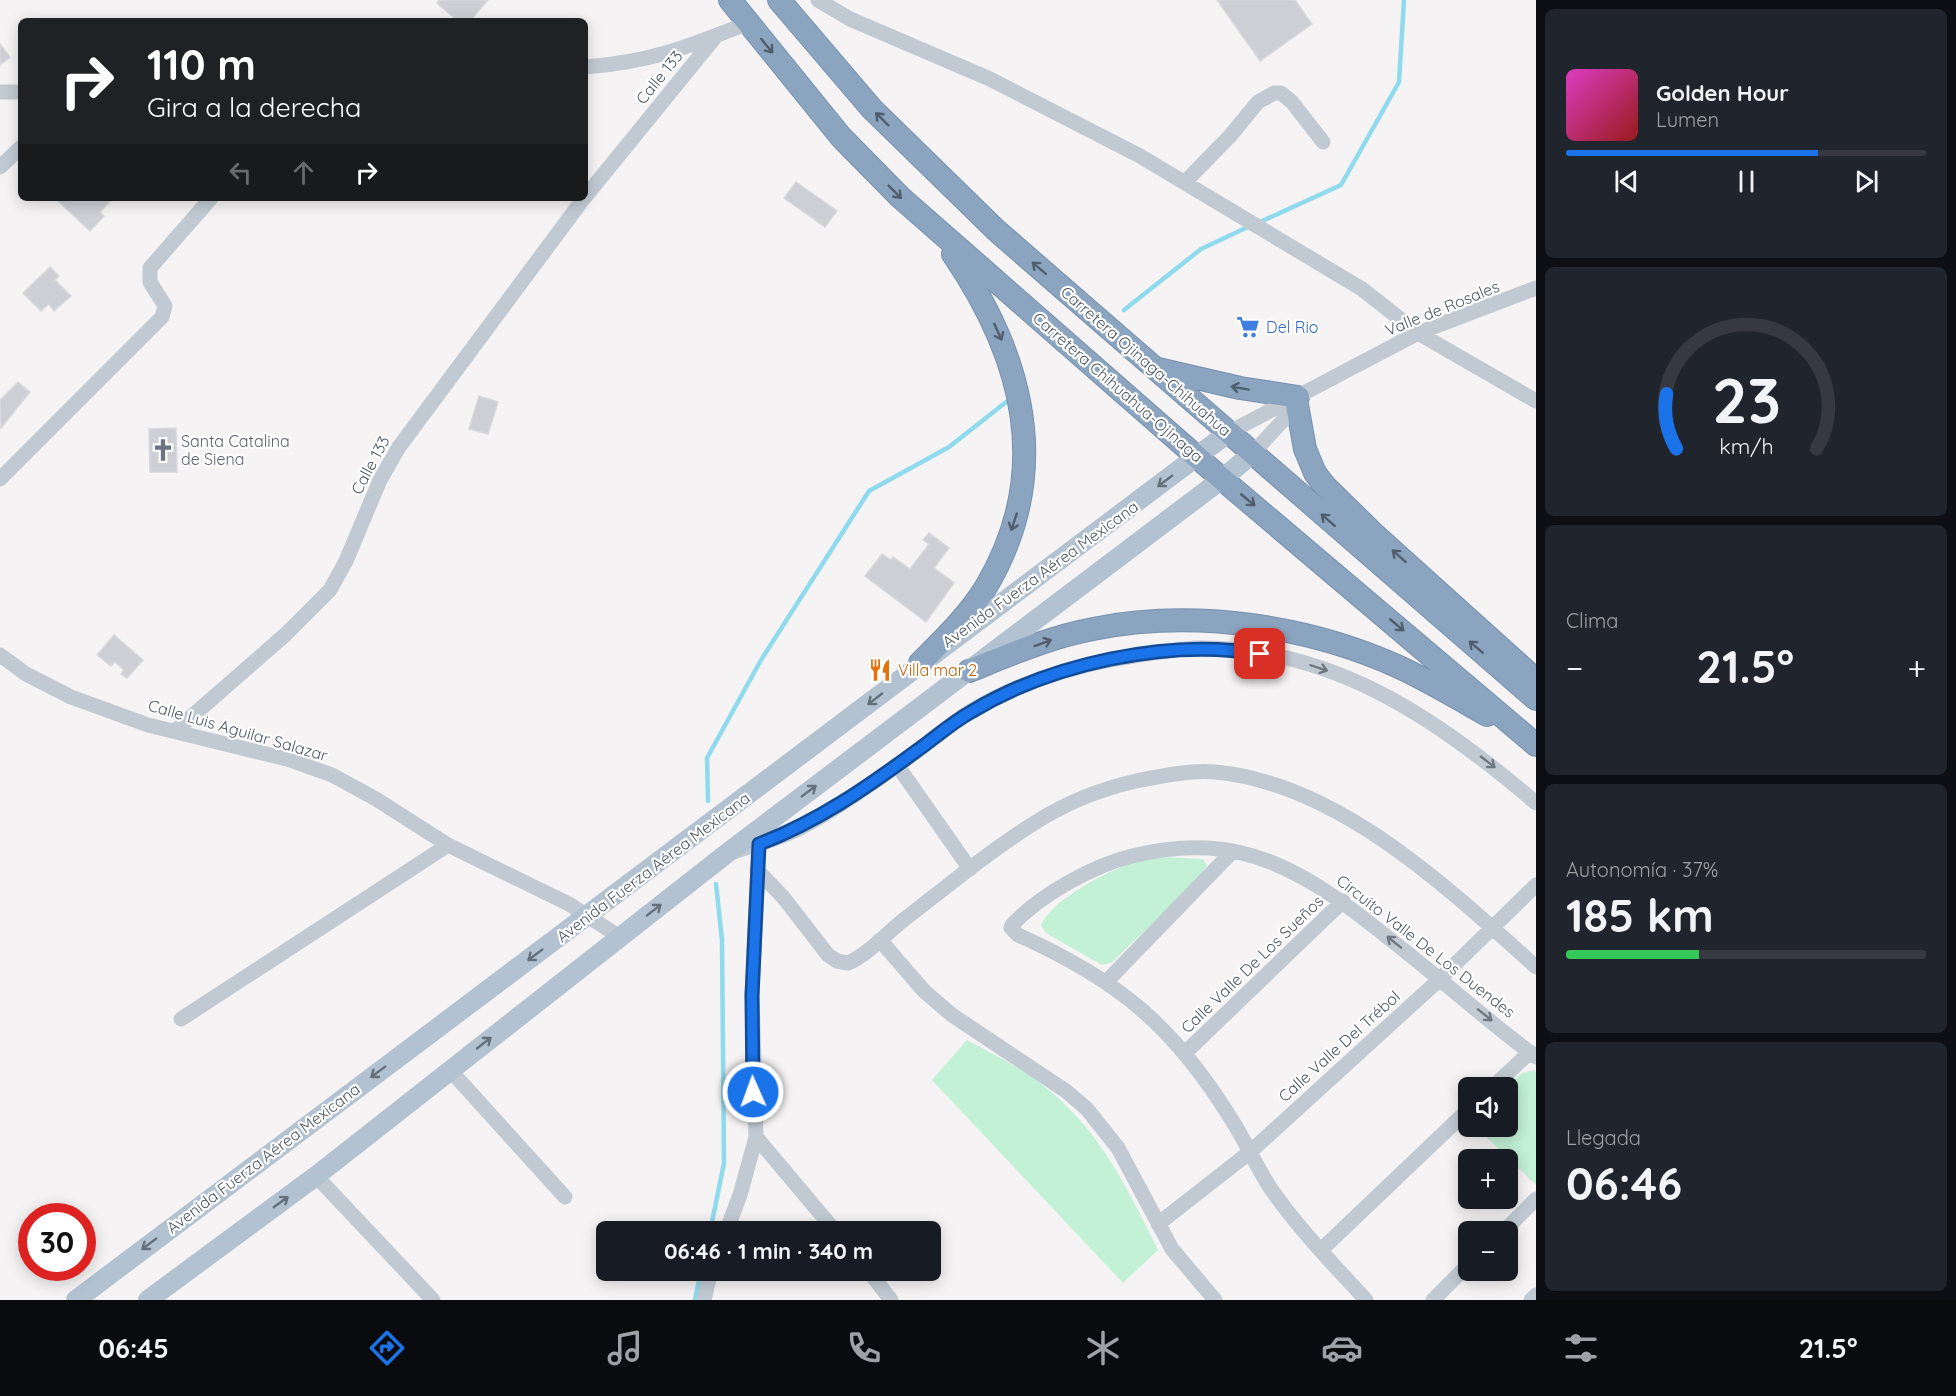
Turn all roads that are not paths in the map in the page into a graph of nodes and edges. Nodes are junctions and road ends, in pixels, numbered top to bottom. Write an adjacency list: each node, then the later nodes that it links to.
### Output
1 (730, 0): 4 (highway, Carretera Chihuahua-Ojinaga)
2 (780, 0): 19 (highway, Carretera Ojinaga-Chihuahua, one-way to 2)
3 (818, 0): 12 (street)
4 (748, 23): 5 (street); 16 (highway, Carretera Chihuahua-Ojinaga, one-way to 16)
5 (716, 36): 6 (street); 13 (street, Calle 133)
6 (588, 67)
7 (0, 92): 8 (street)
8 (18, 92)
9 (1323, 142): 12 (street)
10 (18, 150): 11 (street)
11 (0, 167)
12 (1185, 182): 18 (street)
13 (588, 193)
14 (208, 201): 25 (street)
15 (582, 201): 34 (street, Calle 133)
16 (935, 228): 24 (highway, Carretera Chihuahua-Ojinaga); 28 (highway, one-way to 28)
17 (1536, 288): 18 (street, Valle de Rosales)
18 (1418, 333): 20 (street, Valle de Rosales); 21 (street)
19 (1155, 369): 20 (highway, one-way to 19); 22 (highway, Carretera Ojinaga-Chihuahua)
20 (1302, 397): 22 (street, Valle de Rosales); 23 (street); 31 (highway, one-way to 20)
21 (1536, 401)
22 (1228, 433): 23 (highway, Carretera Ojinaga-Chihuahua); 24 (main road, Avenida Fuerza Aérea Mexicana)
23 (1252, 454): 26 (main road, Avenida Fuerza Aérea Mexicana); 29 (highway, Carretera Ojinaga-Chihuahua, one-way to 23)
24 (1198, 457): 26 (highway, Carretera Chihuahua-Ojinaga); 28 (main road, Avenida Fuerza Aérea Mexicana, one-way to 28)
25 (0, 479)
26 (1222, 479): 30 (main road, Avenida Fuerza Aérea Mexicana); 32 (highway, Carretera Chihuahua-Ojinaga, one-way to 32)
27 (0, 655): 34 (street, Calle Luis Aguilar Salazar)
28 (920, 663): 46 (main road, Avenida Fuerza Aérea Mexicana, one-way to 46)
29 (1501, 669): 32 (highway); 33 (highway, Carretera Ojinaga-Chihuahua)
30 (969, 671): 35 (highway, one-way to 35); 41 (main road, Avenida Fuerza Aérea Mexicana, one-way to 30)
31 (1536, 680)
32 (1479, 696): 35 (highway, Carretera Chihuahua-Ojinaga)
33 (1536, 699)
34 (175, 731): 39 (street, Calle Luis Aguilar Salazar)
35 (1533, 742)
36 (897, 765): 37 (street, one-way to 37); 38 (street); 42 (street)
37 (1536, 803)
38 (759, 844): 41 (street); 43 (street)
39 (448, 845): 46 (street, Calle Luis Aguilar Salazar); 53 (street)
40 (1233, 851): 45 (street, Circuito Valle De Los Duendes); 52 (street); 52 (street, Circuito Valle De Los Duendes)
41 (726, 854): 48 (main road, Avenida Fuerza Aérea Mexicana, one-way to 41)
42 (970, 868): 47 (street); 49 (street)
43 (757, 870): 49 (street); 59 (street)
44 (1536, 885): 47 (street, Calle Valle Del Trébol)
45 (1343, 902): 51 (street, Circuito Valle De Los Duendes, one-way to 45); 54 (street, Calle Valle De Los Sueños)
46 (587, 916): 48 (street, Calle Luis Aguilar Salazar); 73 (main road, Avenida Fuerza Aérea Mexicana, one-way to 73)
47 (1492, 927): 50 (street); 51 (street, Calle Valle Del Trébol)
48 (620, 937): 56 (main road, Avenida Fuerza Aérea Mexicana, one-way to 48)
49 (880, 940): 67 (street)
50 (1536, 967)
51 (1440, 979): 55 (street, Circuito Valle De Los Duendes, one-way to 55); 60 (street, Calle Valle Del Trébol)
52 (1107, 981): 54 (street, Circuito Valle De Los Duendes)
53 (181, 1019)
54 (1186, 1052): 60 (street, Circuito Valle De Los Duendes)
55 (1533, 1054): 57 (street)
56 (450, 1070): 61 (main road, Avenida Fuerza Aérea Mexicana); 62 (street)
57 (1505, 1077)
58 (1458, 1120): 68 (street)
59 (756, 1137): 64 (street); 65 (street)
60 (1250, 1152): 67 (street, Calle Valle Del Trébol); 68 (street, Circuito Valle De Los Duendes)
61 (316, 1176): 74 (main road, Avenida Fuerza Aérea Mexicana, one-way to 61); 75 (street)
62 (565, 1197)
63 (1536, 1199): 66 (street)
64 (730, 1221)
65 (828, 1221)
66 (1514, 1221)
67 (1158, 1224): 78 (street)
68 (1322, 1250): 79 (street, Circuito Valle De Los Duendes)
69 (1458, 1275): 80 (street)
70 (708, 1281): 76 (street)
71 (876, 1281): 77 (street)
72 (1536, 1295): 81 (street)
73 (76, 1300)
74 (148, 1300)
75 (433, 1300)
76 (704, 1300)
77 (891, 1300)
78 (1215, 1300)
79 (1366, 1300)
80 (1433, 1300)
81 (1531, 1300)

